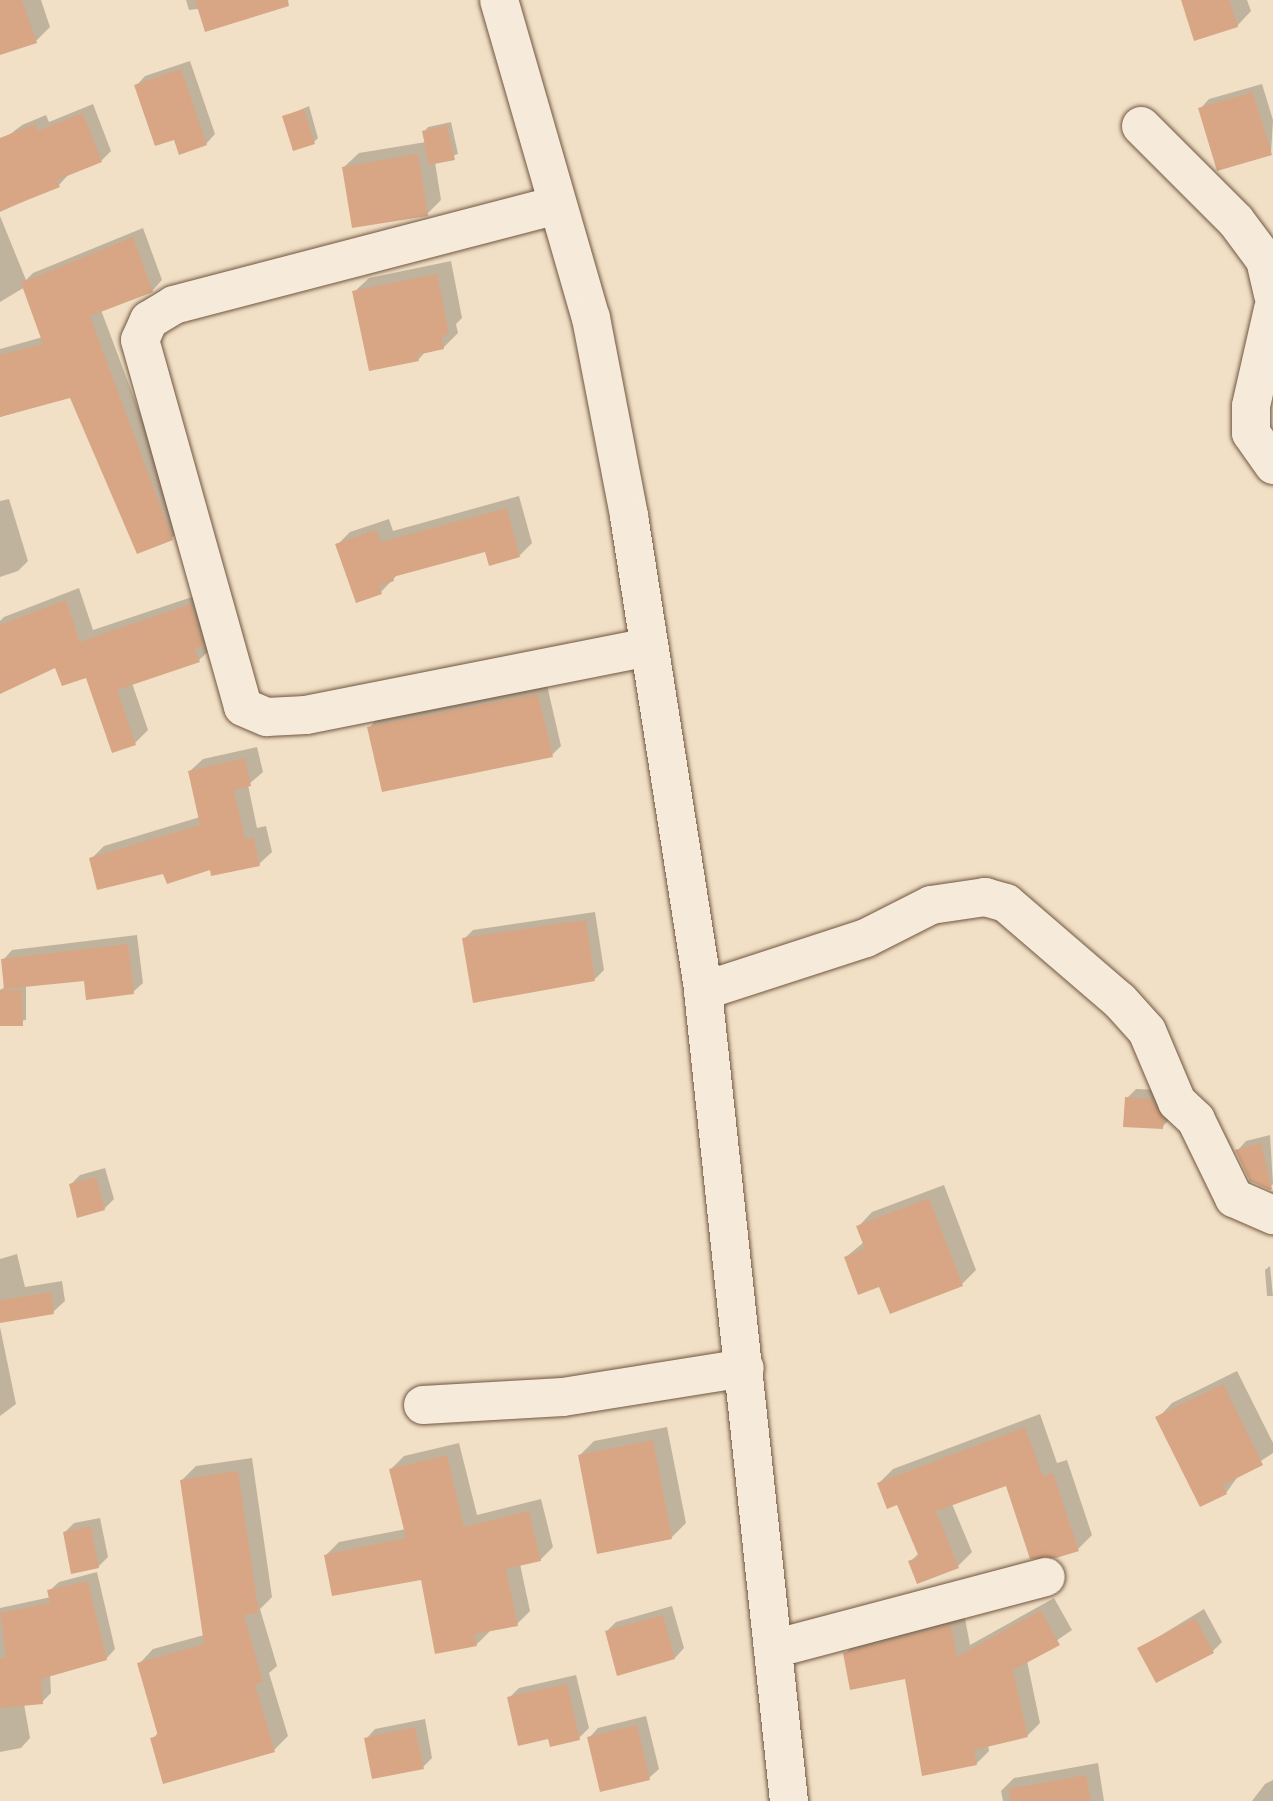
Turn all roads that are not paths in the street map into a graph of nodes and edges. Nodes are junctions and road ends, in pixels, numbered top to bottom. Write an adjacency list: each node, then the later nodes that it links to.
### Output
1 (499, 0): 3 (street)
2 (1141, 126): 4 (street)
3 (557, 205): 7 (street); 7 (street)
4 (1273, 295)
5 (1273, 309): 6 (street)
6 (1273, 465)
7 (648, 647): 8 (street)
8 (703, 991): 9 (street); 10 (street)
9 (1273, 1215)
10 (745, 1368): 11 (street); 13 (street)
11 (423, 1405)
12 (1046, 1577): 13 (street)
13 (773, 1649): 14 (street)
14 (789, 1801)

